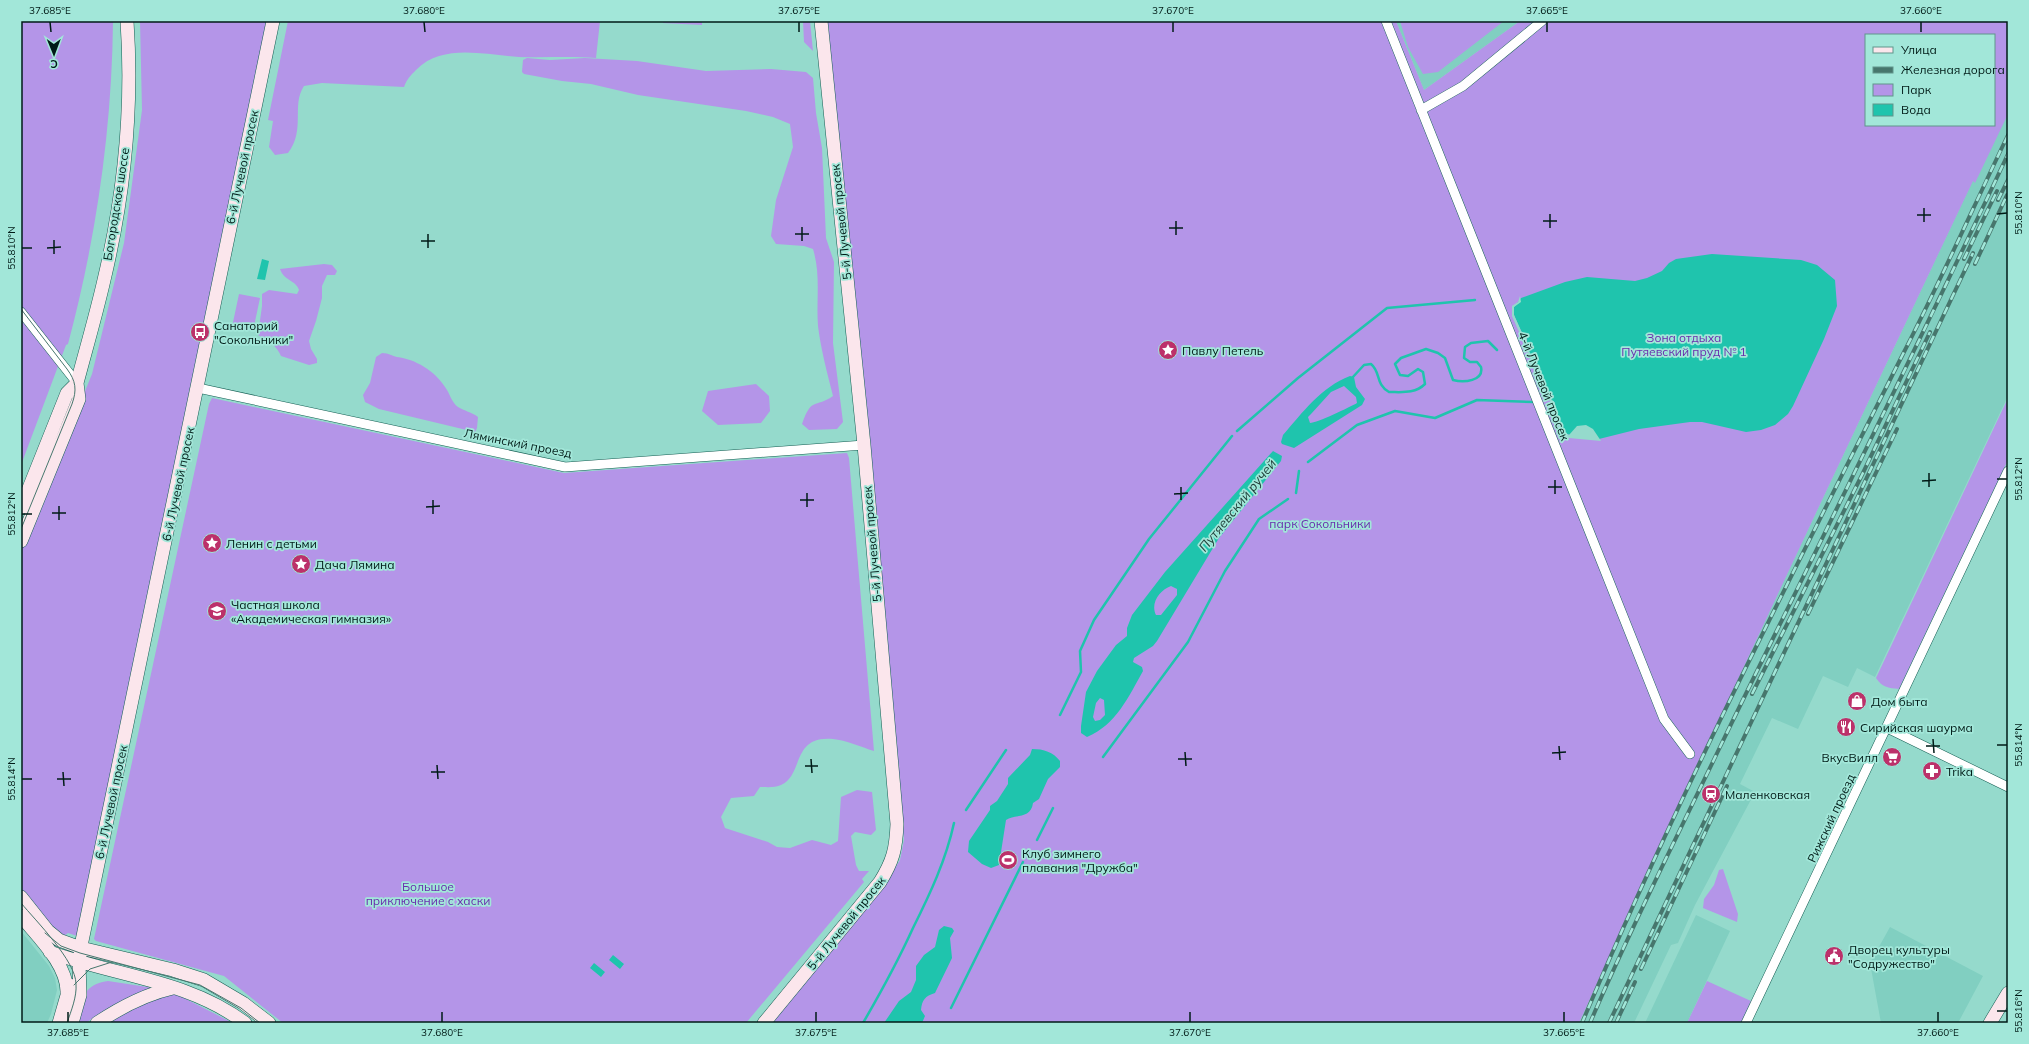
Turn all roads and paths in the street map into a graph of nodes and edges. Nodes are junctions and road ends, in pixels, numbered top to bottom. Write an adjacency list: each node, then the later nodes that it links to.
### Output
1 (127, 21): 8 (street, Богородское шоссе)
2 (274, 21): 9 (street, 6-й Лучевой просек)
3 (821, 21): 10 (street, 5-й Лучевой просек)
4 (1386, 21): 6 (street, 4-й Лучевой просек)
5 (1542, 21): 6 (street)
6 (1421, 110): 15 (street, 4-й Лучевой просек)
7 (21, 312): 8 (street)
8 (77, 383): 12 (street, Богородское шоссе); 13 (street, Богородское шоссе)
9 (198, 388): 10 (street, Ляминский проезд); 19 (street, 6-й Лучевой просек)
10 (864, 445): 30 (street, 5-й Лучевой просек)
11 (2008, 472): 14 (street, Рижский проезд)
12 (21, 508)
13 (21, 541)
14 (1887, 728): 16 (street); 31 (street, Рижский проезд)
15 (1690, 754)
16 (2008, 787)
17 (21, 897): 19 (street)
18 (21, 916): 20 (street)
19 (81, 948): 21 (street, 6-й Лучевой просек); 29 (street)
20 (50, 952): 21 (street); 24 (street)
21 (79, 963): 22 (street); 24 (street); 26 (street)
22 (175, 988): 27 (street); 28 (street)
23 (2008, 992): 32 (street)
24 (67, 993): 25 (street)
25 (59, 1023)
26 (72, 1023)
27 (97, 1023)
28 (245, 1023)
29 (269, 1023)
30 (764, 1023)
31 (1746, 1023)
32 (1990, 1023)

